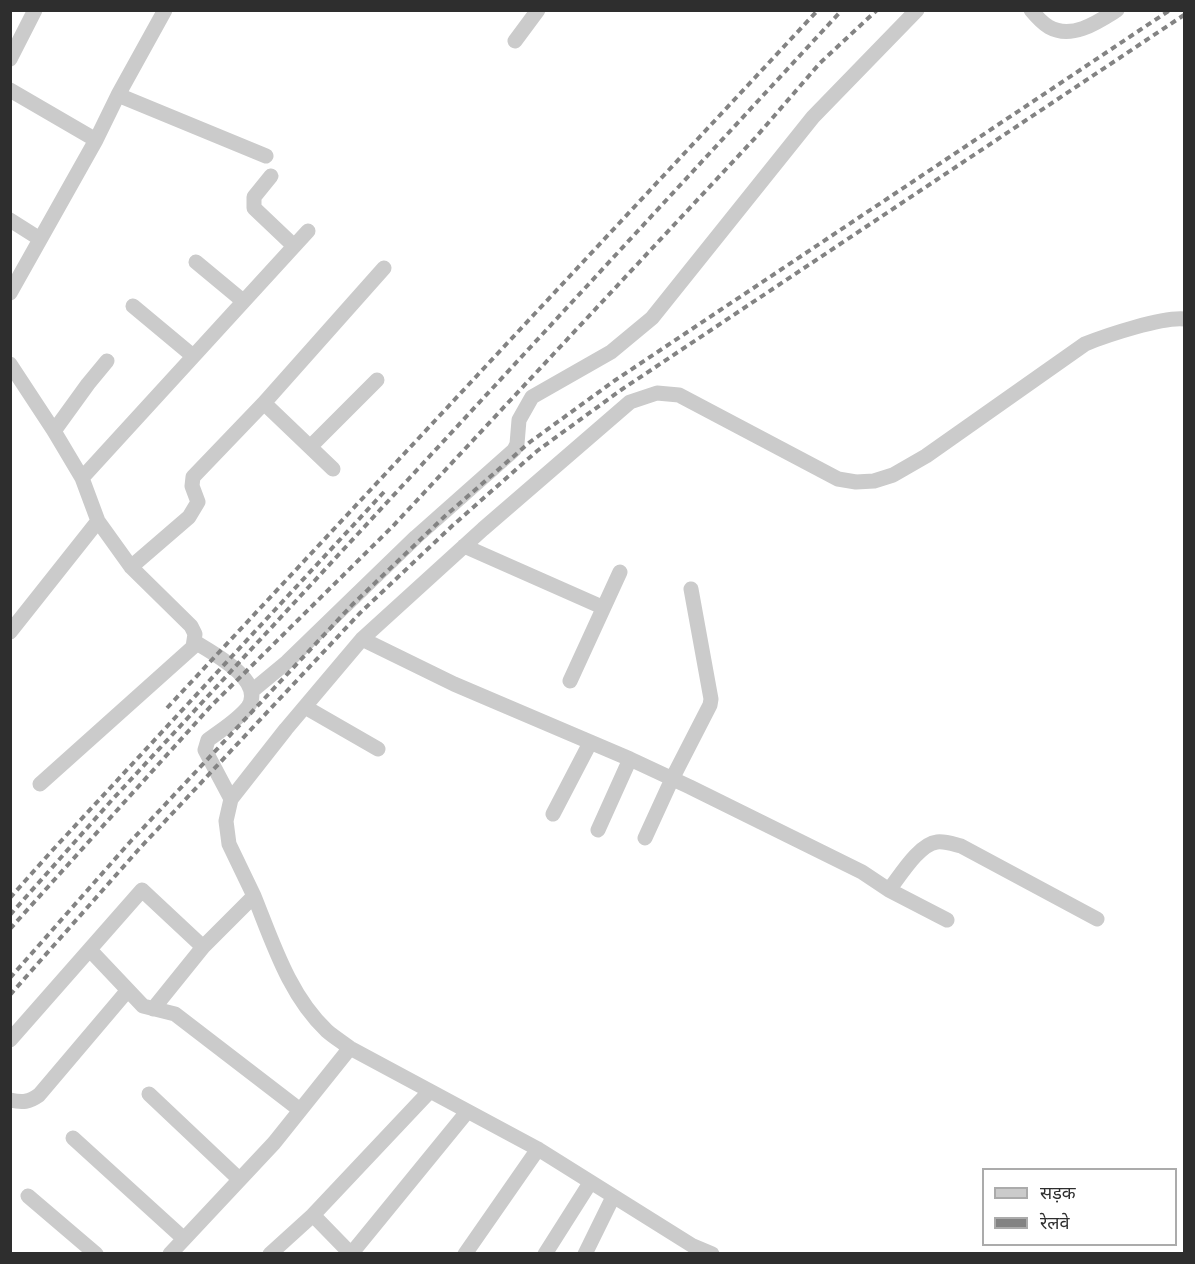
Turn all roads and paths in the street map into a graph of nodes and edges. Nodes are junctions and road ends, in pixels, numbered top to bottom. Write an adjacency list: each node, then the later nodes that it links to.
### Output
1 (35, 10): 8 (street)
2 (165, 10): 10 (street)
3 (538, 10): 7 (street)
4 (917, 10): 43 (street)
5 (1031, 10): 6 (street)
6 (1117, 10)
7 (514, 41)
8 (10, 59)
9 (10, 90): 11 (street)
10 (118, 95): 11 (street); 12 (street)
11 (96, 140): 16 (street)
12 (266, 156)
13 (271, 176): 17 (street)
14 (10, 220): 16 (street)
15 (308, 231): 17 (street)
16 (40, 239): 20 (street)
17 (294, 246): 21 (street)
18 (196, 262): 21 (street)
19 (384, 268): 28 (street)
20 (10, 293)
21 (243, 301): 24 (street)
22 (133, 306): 24 (street)
23 (1185, 319): 34 (street)
24 (193, 356): 32 (street)
25 (107, 362): 29 (street)
26 (10, 364): 29 (street)
27 (377, 380): 30 (street)
28 (264, 404): 30 (street); 35 (street)
29 (54, 431): 32 (street)
30 (310, 447): 31 (street)
31 (333, 469)
32 (82, 478): 33 (street)
33 (98, 521): 35 (street); 39 (street)
34 (465, 546): 38 (street); 40 (street)
35 (131, 567): 41 (street)
36 (620, 572): 38 (street)
37 (691, 589): 48 (street)
38 (602, 607): 42 (street)
39 (10, 632)
40 (362, 639): 44 (street); 45 (street)
41 (195, 642): 43 (street); 49 (street)
42 (570, 681)
43 (252, 692): 50 (street)
44 (305, 707): 46 (street); 50 (street)
45 (590, 742): 47 (street); 51 (street)
46 (378, 749)
47 (630, 759): 48 (street); 52 (street)
48 (672, 779): 53 (street); 54 (street)
49 (40, 784)
50 (231, 799): 55 (street)
51 (554, 814)
52 (598, 830)
53 (645, 838)
54 (889, 890): 56 (street); 57 (street)
55 (254, 896): 58 (street); 63 (street)
56 (1097, 919)
57 (947, 920)
58 (202, 946): 59 (street); 61 (street)
59 (90, 950): 60 (street); 62 (street)
60 (128, 990): 61 (street); 66 (street)
61 (153, 1009): 67 (street)
62 (10, 1040)
63 (350, 1048): 64 (street); 67 (street)
64 (430, 1091): 68 (street); 75 (street)
65 (149, 1094): 71 (street)
66 (10, 1100)
67 (300, 1110): 71 (street)
68 (467, 1112): 70 (street); 80 (street)
69 (73, 1138): 76 (street)
70 (538, 1149): 72 (street); 81 (street)
71 (239, 1179): 76 (street)
72 (590, 1183): 74 (street); 82 (street)
73 (28, 1196): 77 (street)
74 (613, 1197): 83 (street); 84 (street)
75 (313, 1215): 79 (street); 80 (street)
76 (183, 1238): 78 (street)
77 (96, 1254)
78 (170, 1254)
79 (270, 1254)
80 (351, 1254)
81 (465, 1254)
82 (545, 1254)
83 (585, 1254)
84 (712, 1254)

